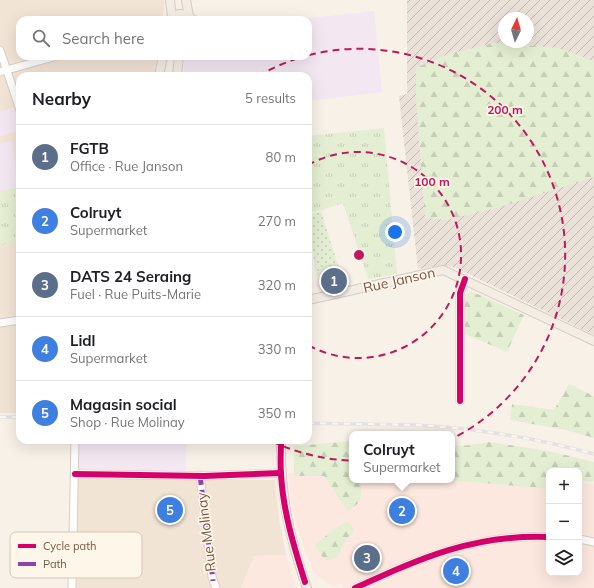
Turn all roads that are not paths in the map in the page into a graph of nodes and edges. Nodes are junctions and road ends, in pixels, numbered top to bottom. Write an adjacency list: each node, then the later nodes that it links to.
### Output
1 (170, 0): 3 (main road)
2 (186, 0): 4 (main road)
3 (171, 16)
4 (190, 16)
5 (0, 50): 9 (street)
6 (43, 60): 9 (street)
7 (162, 60): 10 (main road)
8 (179, 60): 11 (main road)
9 (3, 71): 12 (street)
10 (160, 72)
11 (177, 72)
12 (16, 101)
13 (465, 279): 14 (main road, Rue Janson); 17 (main road, Rue Janson); 18 (street)
14 (312, 299)
15 (16, 321): 16 (street)
16 (0, 323)
17 (594, 341)
18 (460, 401)
19 (75, 444): 21 (street)
20 (281, 444): 22 (main road)
21 (74, 474): 23 (street); 24 (street)
22 (281, 474): 23 (street); 31 (main road)
23 (200, 475): 29 (street, Rue Molinay)
24 (73, 532)
25 (546, 536): 32 (street)
26 (582, 540): 27 (street)
27 (594, 542)
28 (72, 578): 30 (street)
29 (214, 585)
30 (72, 588)
31 (307, 588)
32 (354, 588)

